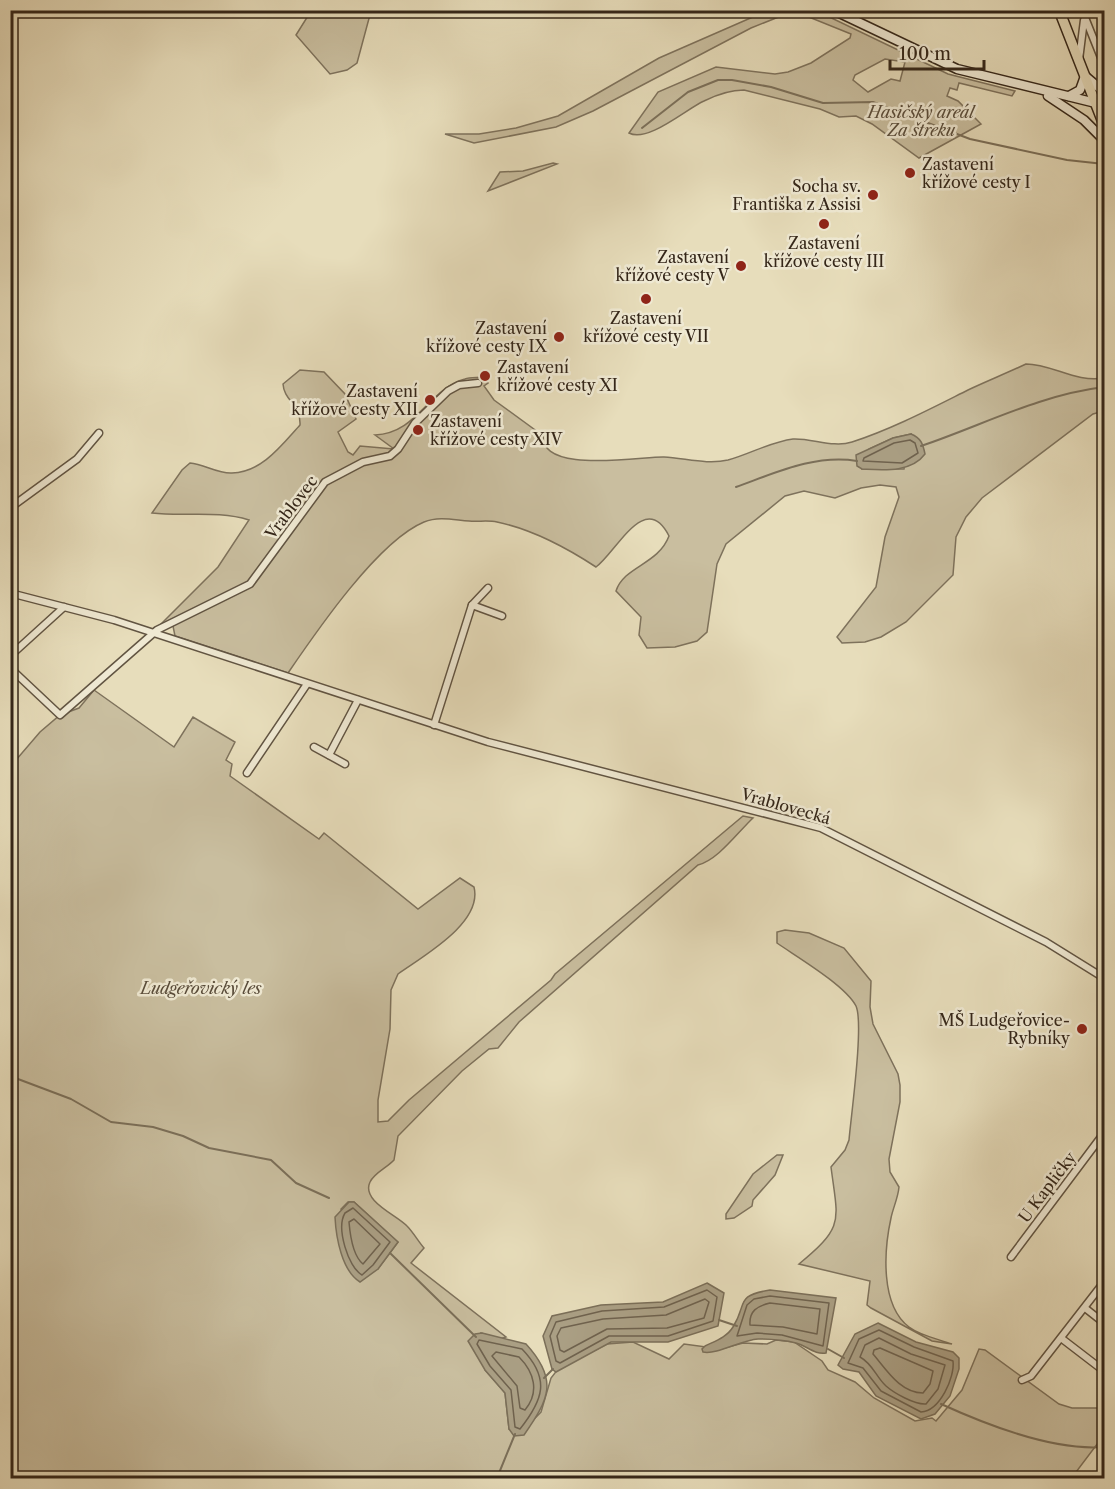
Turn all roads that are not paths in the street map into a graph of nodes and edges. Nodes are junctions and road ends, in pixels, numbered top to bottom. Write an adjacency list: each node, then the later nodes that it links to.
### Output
1 (833, 10): 7 (street)
2 (1059, 10): 4 (main road)
3 (1083, 14): 4 (street); 5 (street)
4 (1079, 61): 6 (main road)
5 (1104, 65)
6 (1085, 76): 8 (street); 9 (street); 10 (main road)
7 (1040, 92): 9 (street); 12 (street)
8 (1104, 92)
9 (1068, 97): 10 (street)
10 (1100, 104): 11 (main road)
11 (1104, 125)
12 (1104, 140)
13 (478, 383): 21 (street, Vrablovec)
14 (99, 433): 15 (street)
15 (10, 508)
16 (488, 588): 18 (street)
17 (10, 593): 19 (street)
18 (472, 605): 20 (street); 26 (street)
19 (64, 607): 21 (street); 22 (street)
20 (502, 616)
21 (154, 634): 23 (street, Vrablovec); 24 (street)
22 (10, 656)
23 (10, 668)
24 (307, 684): 25 (street); 30 (street)
25 (358, 700): 26 (street); 28 (street)
26 (434, 725): 31 (street, Vrablovecká)
27 (314, 747): 28 (street)
28 (329, 755): 29 (street)
29 (345, 764)
30 (247, 773)
31 (1104, 978)
32 (1104, 1133): 33 (street, U Kapličky)
33 (1011, 1257)
34 (1104, 1282): 35 (street)
35 (1085, 1308): 36 (street); 37 (street)
36 (1104, 1323)
37 (1061, 1338): 38 (street); 39 (street)
38 (1104, 1371)
39 (1022, 1380)

